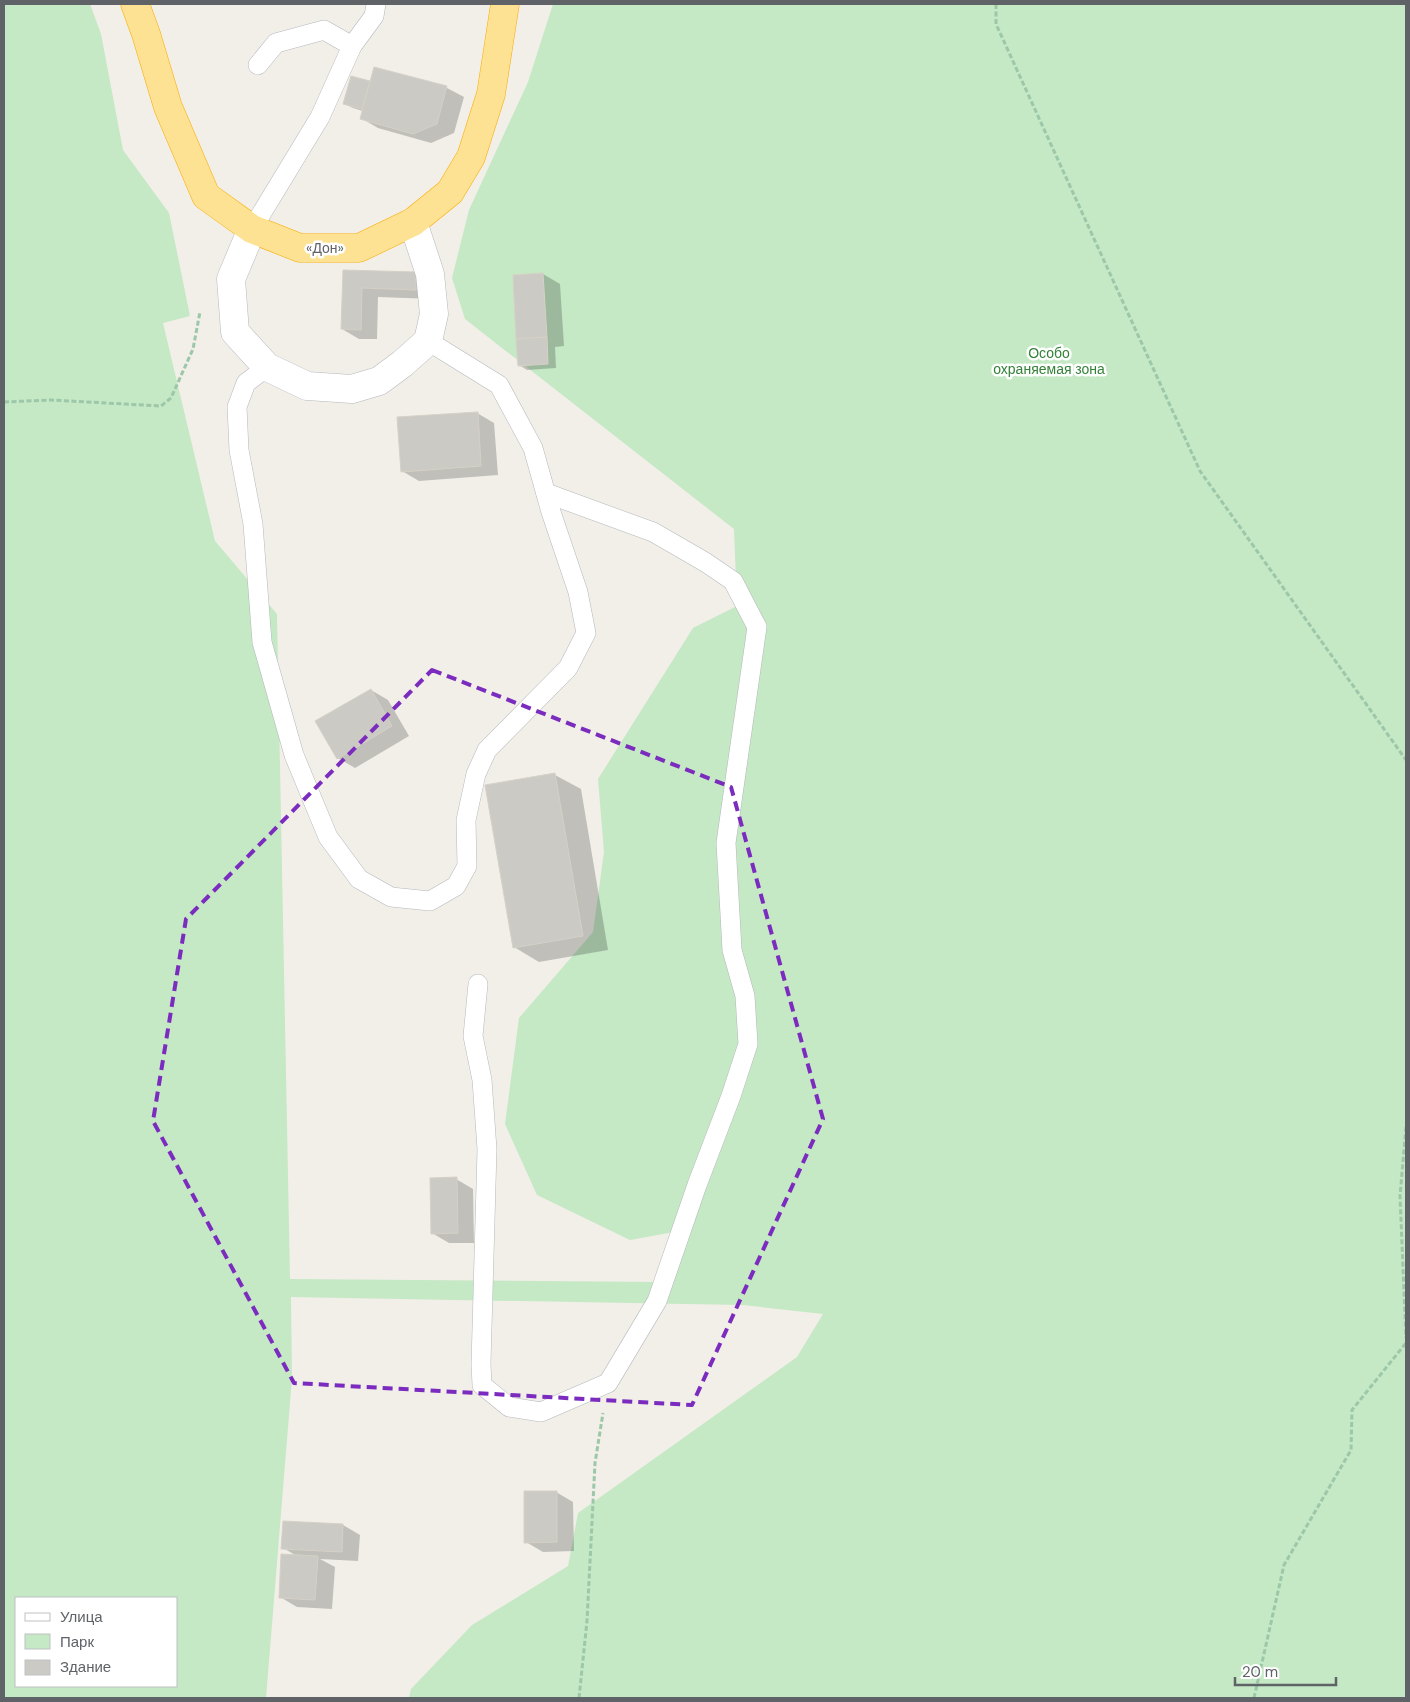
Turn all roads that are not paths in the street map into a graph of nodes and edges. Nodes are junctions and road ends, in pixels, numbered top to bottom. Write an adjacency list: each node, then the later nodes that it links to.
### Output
1 (135, 4): 7 (highway, «Дон»)
2 (376, 4): 4 (lane)
3 (505, 4): 6 (highway, «Дон»)
4 (352, 46): 5 (lane); 7 (lane)
5 (258, 65)
6 (413, 222): 7 (highway, «Дон»); 8 (street)
7 (252, 229): 9 (street)
8 (428, 341): 9 (street); 10 (lane)
9 (267, 367): 10 (lane)
10 (546, 493): 11 (lane)
11 (478, 984)

